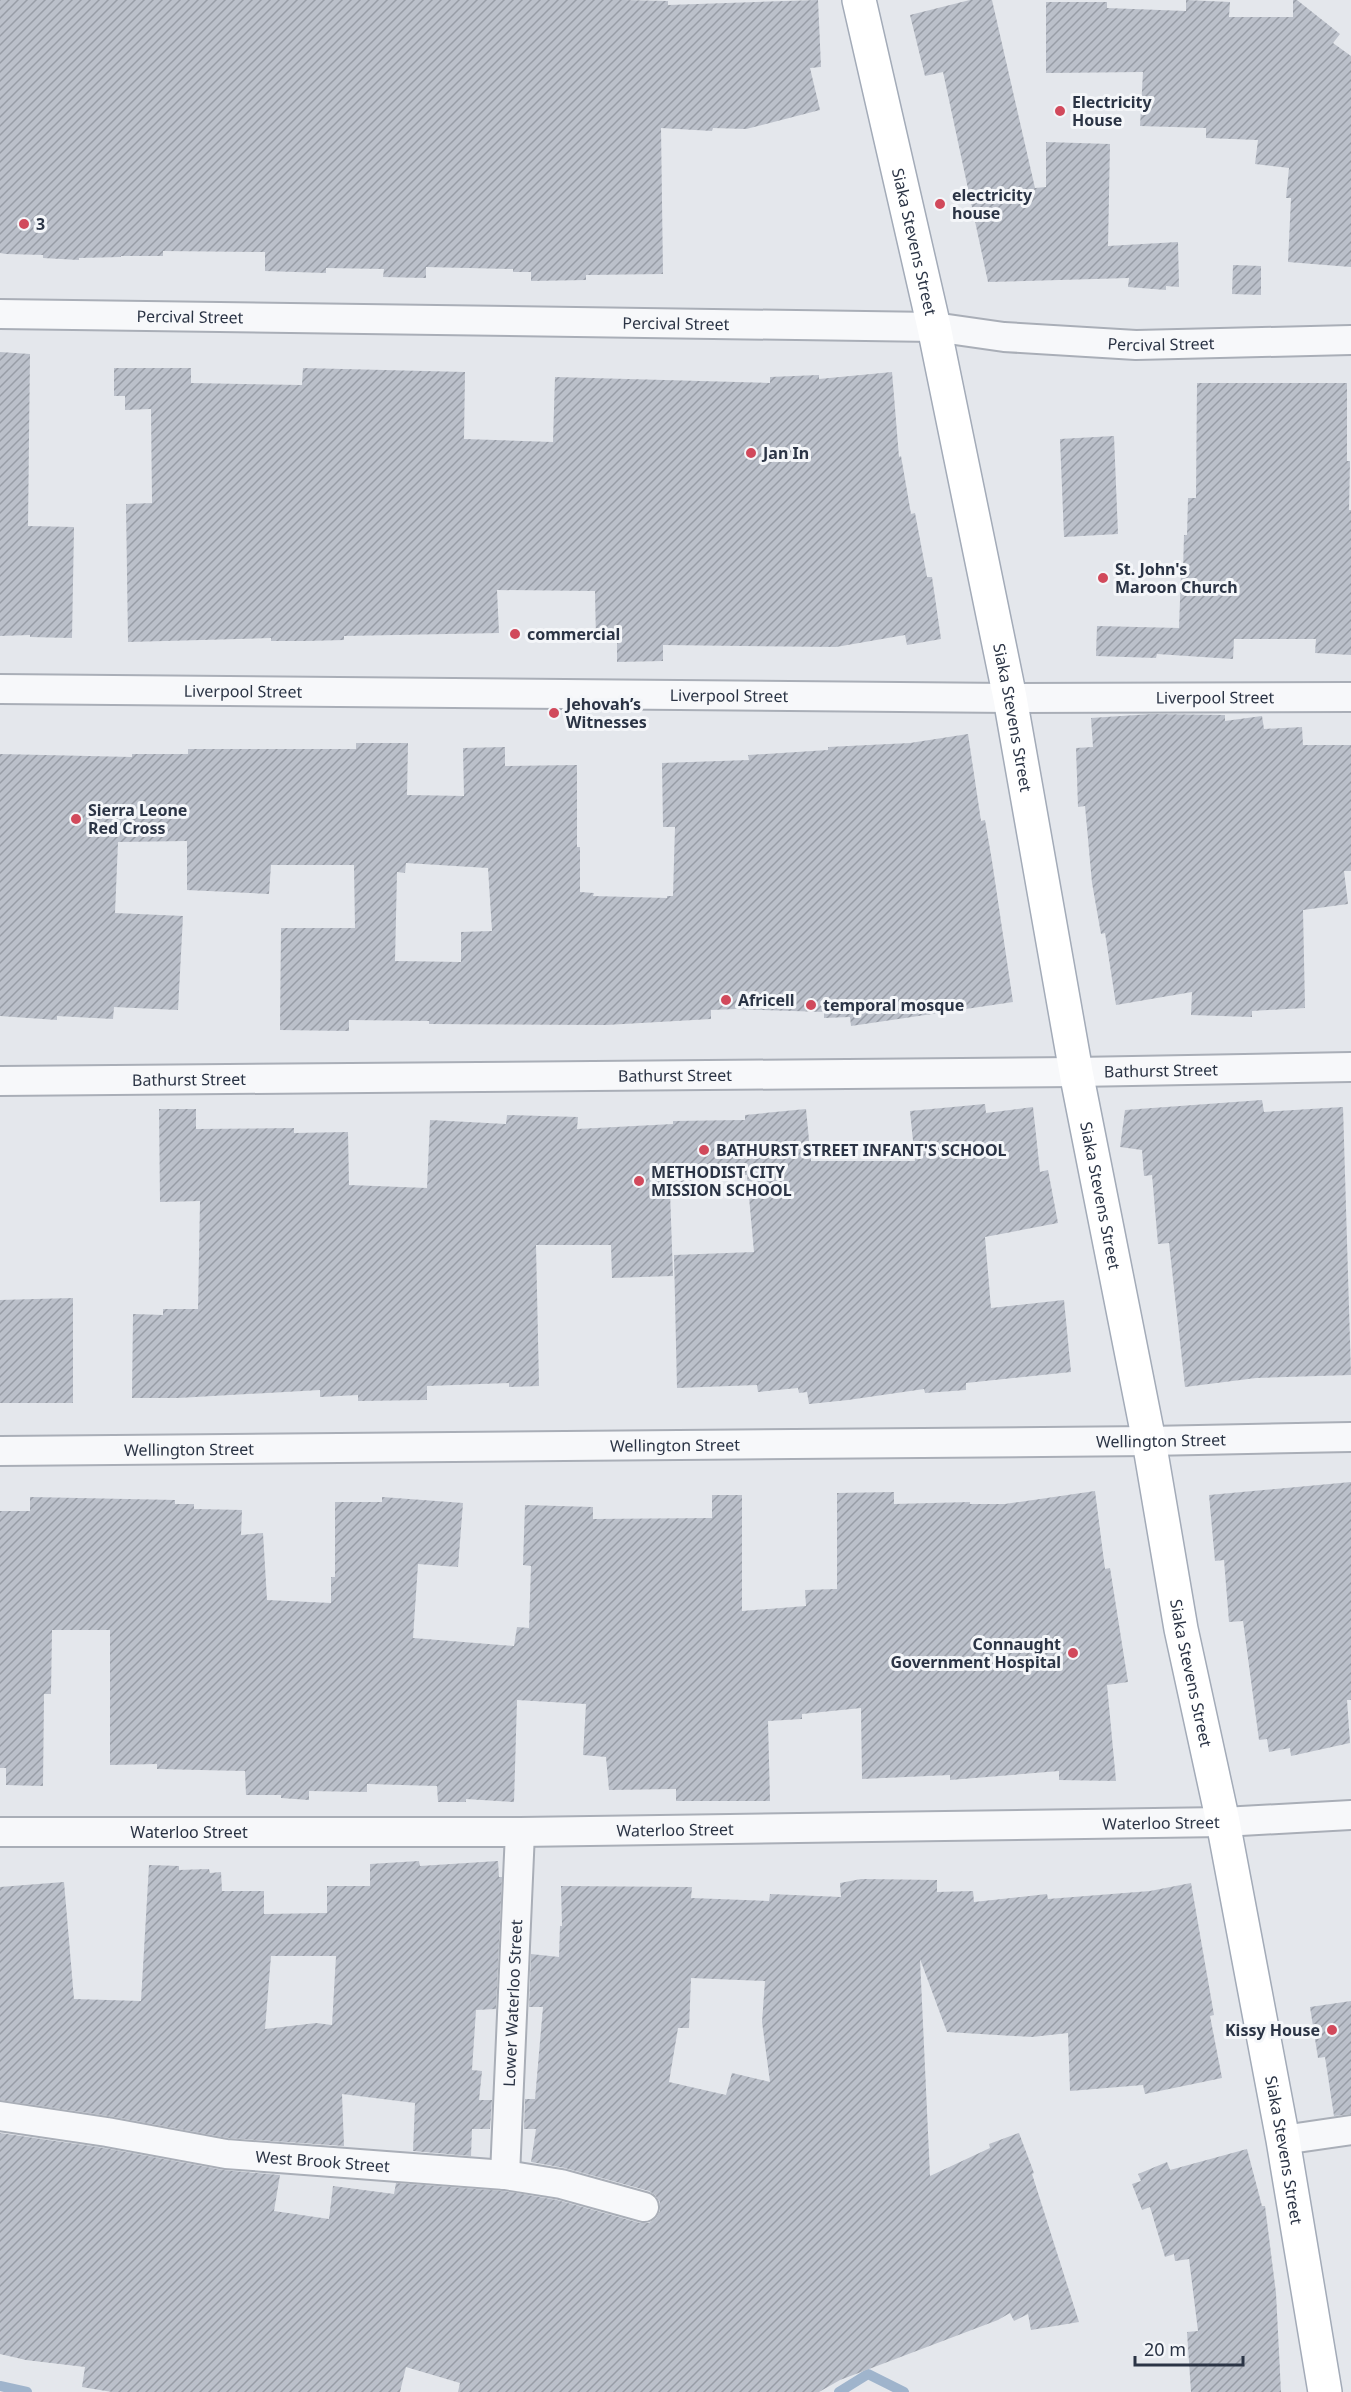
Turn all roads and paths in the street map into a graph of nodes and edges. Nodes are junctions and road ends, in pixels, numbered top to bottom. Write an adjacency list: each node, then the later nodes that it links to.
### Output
1 (860, 0): 3 (main road, Siaka Stevens Street)
2 (0, 314): 3 (street, Percival Street)
3 (933, 327): 4 (street, Percival Street); 7 (main road, Siaka Stevens Street)
4 (1351, 340)
5 (0, 689): 7 (street, Liverpool Street)
6 (1351, 697): 7 (street, Liverpool Street)
7 (1010, 698): 9 (main road, Siaka Stevens Street)
8 (1351, 1066): 9 (street, Bathurst Street)
9 (1076, 1072): 10 (street, Bathurst Street); 12 (main road, Siaka Stevens Street)
10 (0, 1081)
11 (1351, 1437): 12 (street, Wellington Street)
12 (1149, 1441): 13 (street, Wellington Street); 15 (main road, Siaka Stevens Street)
13 (0, 1451)
14 (1351, 1815): 15 (street, Waterloo Street)
15 (1223, 1822): 17 (street, Waterloo Street); 20 (main road, Siaka Stevens Street)
16 (0, 1832): 17 (street, Waterloo Street)
17 (520, 1832): 21 (street, Lower Waterloo Street)
18 (0, 2116): 21 (street, West Brook Street)
19 (1351, 2130): 20 (street)
20 (1283, 2140): 23 (main road, Siaka Stevens Street)
21 (505, 2175): 22 (street, West Brook Street)
22 (644, 2206)
23 (1325, 2392)

